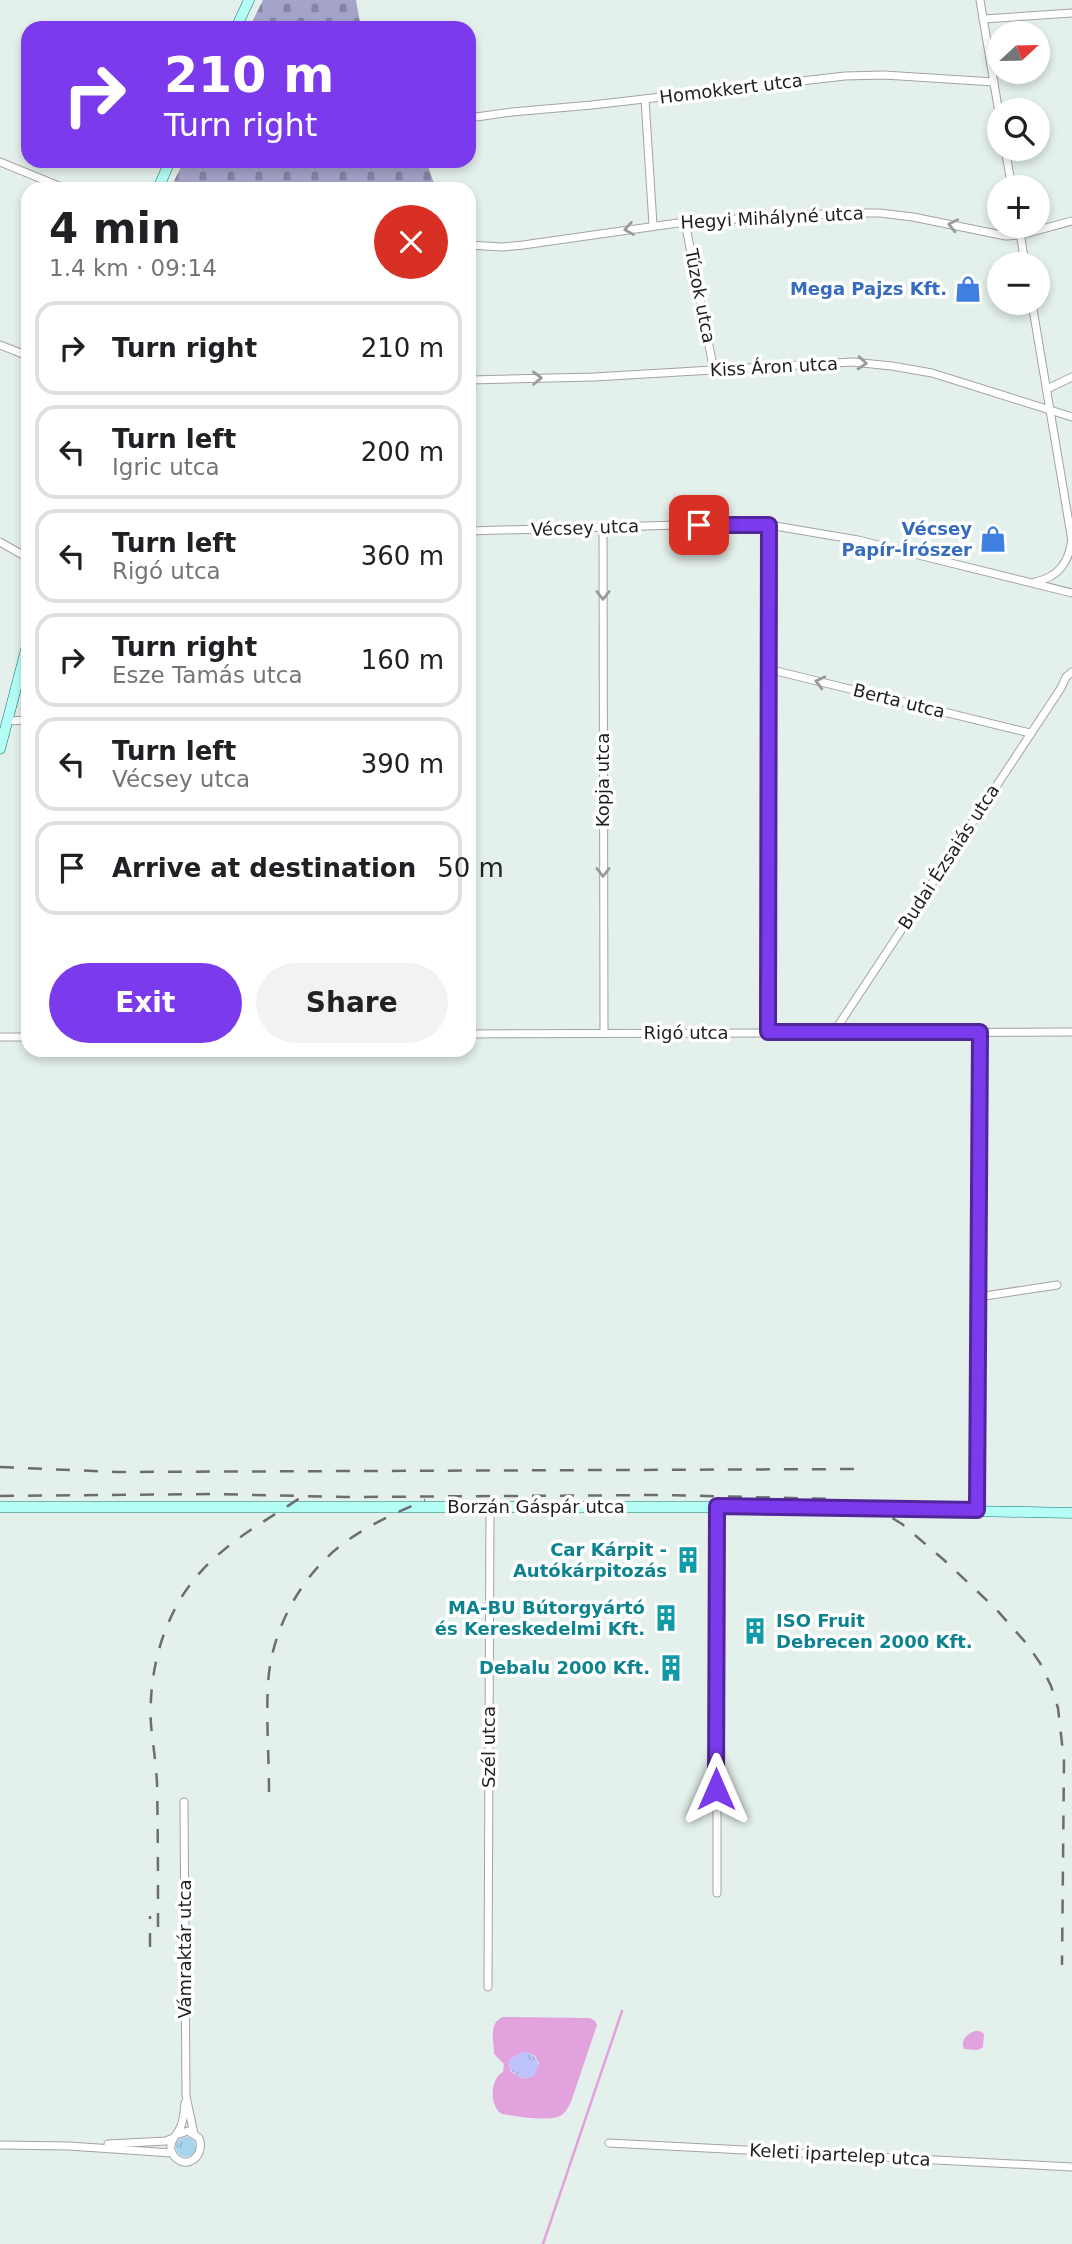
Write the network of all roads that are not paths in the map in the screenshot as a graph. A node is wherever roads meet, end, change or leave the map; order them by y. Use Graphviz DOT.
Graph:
graph roads {
  1 [pos="249,0"];
  2 [pos="980,0"];
  3 [pos="1072,13"];
  4 [pos="983,19"];
  5 [pos="239,21"];
  6 [pos="987,42"];
  7 [pos="987,82"];
  8 [pos="645,99"];
  9 [pos="476,117"];
  10 [pos="0,162"];
  11 [pos="49,182"];
  12 [pos="1072,221"];
  13 [pos="685,222"];
  14 [pos="653,225"];
  15 [pos="1050,227"];
  16 [pos="987,232"];
  17 [pos="476,245"];
  18 [pos="1034,315"];
  19 [pos="0,345"];
  20 [pos="21,353"];
  21 [pos="714,370"];
  22 [pos="1072,377"];
  23 [pos="476,380"];
  24 [pos="1047,389"];
  25 [pos="1051,410"];
  26 [pos="1072,417"];
  27 [pos="769,525"];
  28 [pos="603,527"];
  29 [pos="476,531"];
  30 [pos="1072,540"];
  31 [pos="0,542"];
  32 [pos="21,554"];
  33 [pos="1030,583"];
  34 [pos="1072,593"];
  35 [pos="21,668"];
  36 [pos="768,669"];
  37 [pos="1072,672"];
  38 [pos="1072,677"];
  39 [pos="1064,682"];
  40 [pos="21,720"];
  41 [pos="7,721"];
  42 [pos="1030,733"];
  43 [pos="0,749"];
  44 [pos="768,1032"];
  45 [pos="834,1032"];
  46 [pos="980,1032"];
  47 [pos="1072,1032"];
  48 [pos="604,1033"];
  49 [pos="476,1034"];
  50 [pos="0,1037"];
  51 [pos="21,1037"];
  52 [pos="1057,1285"];
  53 [pos="978,1297"];
  54 [pos="717,1506"];
  55 [pos="0,1507"];
  56 [pos="490,1507"];
  57 [pos="977,1510"];
  58 [pos="1072,1513"];
  59 [pos="184,1802"];
  60 [pos="717,1893"];
  61 [pos="488,1987"];
  62 [pos="186,2095"];
  63 [pos="194,2134"];
  64 [pos="175,2136"];
  65 [pos="609,2143"];
  66 [pos="0,2145"];
  67 [pos="69,2146"];
  68 [pos="172,2153"];
  69 [pos="1072,2167"];
  1 -- 5 [label="street"];
  2 -- 4 [label="street"];
  3 -- 4 [label="street"];
  4 -- 6 [label="street"];
  7 -- 8 [label="street, Homokkert utca"];
  8 -- 9 [label="street, Homokkert utca"];
  8 -- 14 [label="street"];
  10 -- 11 [label="street"];
  12 -- 15 [label="street, Hegyi Mihályné utca"];
  13 -- 14 [label="street, Hegyi Mihályné utca"];
  16 -- 13 [label="street, Hegyi Mihályné utca, one-way"];
  13 -- 21 [label="street, Túzok utca"];
  14 -- 17 [label="street, Hegyi Mihályné utca, one-way"];
  18 -- 24 [label="street"];
  19 -- 20 [label="street"];
  23 -- 21 [label="street, Kiss Áron utca, one-way"];
  21 -- 25 [label="street, Kiss Áron utca, one-way"];
  22 -- 24 [label="street"];
  24 -- 25 [label="street"];
  25 -- 26 [label="street, Kiss Áron utca"];
  25 -- 30 [label="street"];
  27 -- 28 [label="street, Vécsey utca"];
  27 -- 33 [label="street, Vécsey utca"];
  27 -- 36 [label="street"];
  28 -- 29 [label="street, Vécsey utca"];
  28 -- 48 [label="street, Kopja utca, one-way"];
  30 -- 33 [label="street"];
  31 -- 32 [label="street"];
  33 -- 34 [label="street, Vécsey utca"];
  35 -- 41 [label="street"];
  42 -- 36 [label="street, Berta utca, one-way"];
  36 -- 44 [label="street"];
  37 -- 39 [label="street, Budai Ézsaiás utca"];
  38 -- 39 [label="street, Budai Ézsaiás utca"];
  39 -- 42 [label="street, Budai Ézsaiás utca"];
  40 -- 41 [label="street"];
  41 -- 43 [label="street"];
  42 -- 45 [label="street, Budai Ézsaiás utca"];
  44 -- 45 [label="street, Rigó utca"];
  44 -- 48 [label="street, Rigó utca"];
  45 -- 46 [label="street, Rigó utca"];
  46 -- 47 [label="street, Rigó utca"];
  46 -- 53 [label="street"];
  48 -- 49 [label="street, Rigó utca"];
  50 -- 51 [label="street"];
  52 -- 53 [label="street"];
  53 -- 57 [label="street"];
  54 -- 56 [label="street, Borzán Gáspár utca"];
  54 -- 57 [label="street, Borzán Gáspár utca"];
  54 -- 60 [label="street"];
  55 -- 56 [label="street, Borzán Gáspár utca"];
  56 -- 61 [label="street, Szél utca"];
  57 -- 58 [label="street, Borzán Gáspár utca"];
  59 -- 62 [label="street, Vámraktár utca"];
  62 -- 63 [label="street, Vámraktár utca"];
  62 -- 64 [label="street, Vámraktár utca"];
  63 -- 64 [label="street"];
  63 -- 68 [label="street"];
  64 -- 67 [label="street"];
  64 -- 68 [label="street"];
  65 -- 69 [label="street, Keleti ipartelep utca"];
  66 -- 67 [label="street"];
  67 -- 68 [label="street"];
}
